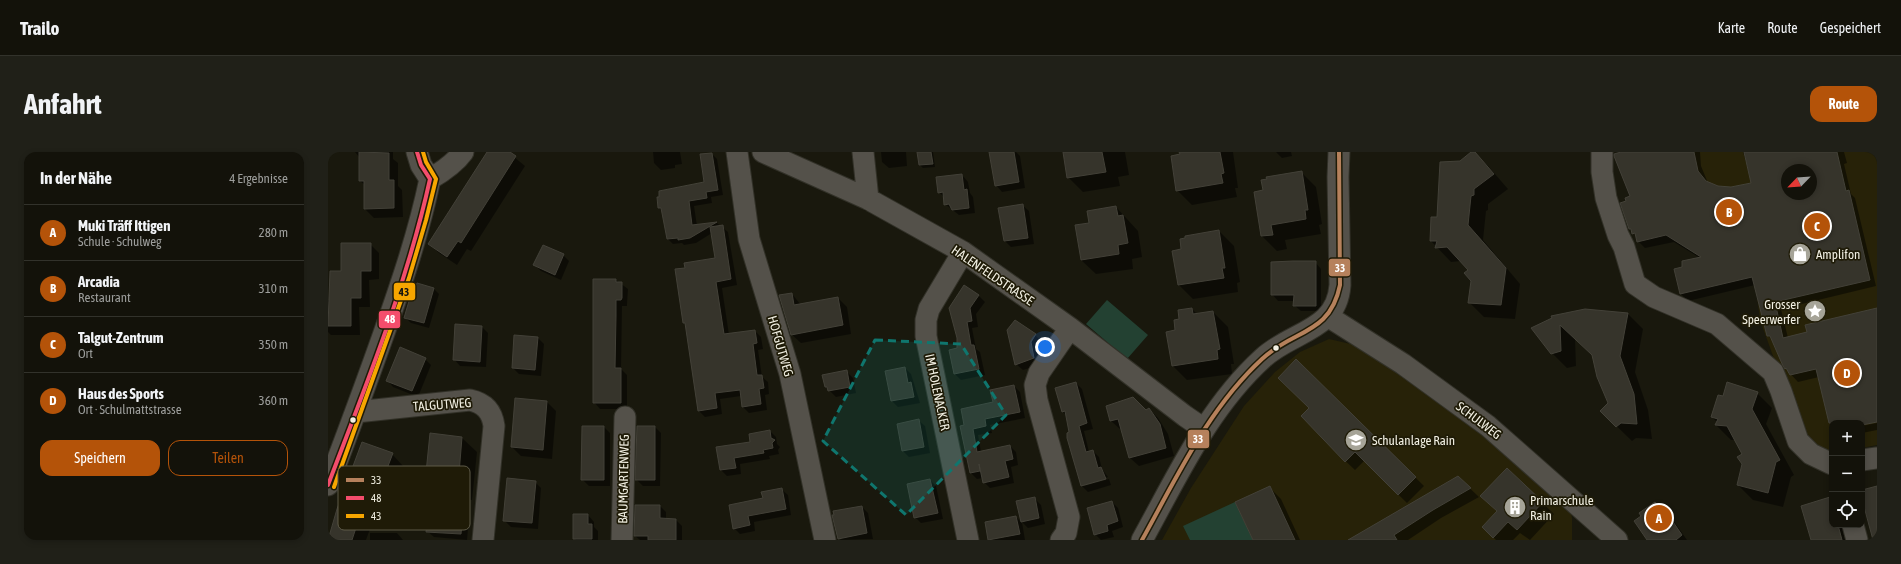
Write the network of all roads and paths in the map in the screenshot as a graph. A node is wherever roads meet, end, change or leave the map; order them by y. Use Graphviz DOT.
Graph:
graph roads {
  1 [pos="417,152"];
  2 [pos="463,152"];
  3 [pos="737,152"];
  4 [pos="763,152"];
  5 [pos="863,152"];
  6 [pos="1339,152"];
  7 [pos="1602,152"];
  8 [pos="430,179"];
  9 [pos="868,199"];
  10 [pos="963,252"];
  11 [pos="1329,317"];
  12 [pos="1070,328"];
  13 [pos="356,412"];
  14 [pos="625,417"];
  15 [pos="1204,429"];
  16 [pos="1877,458"];
  17 [pos="1865,460"];
  18 [pos="1829,463"];
  19 [pos="328,485"];
  20 [pos="1854,528"];
  21 [pos="482,540"];
  22 [pos="622,540"];
  23 [pos="825,540"];
  24 [pos="968,540"];
  25 [pos="1061,540"];
  26 [pos="1142,540"];
  27 [pos="1617,540"];
  28 [pos="1857,540"];
  1 -- 8 [label="street"];
  2 -- 8 [label="street"];
  3 -- 23 [label="street, HOFGUTWEG"];
  4 -- 9 [label="street, HALENFELDSTRASSE"];
  5 -- 9 [label="street"];
  6 -- 11 [label="street"];
  7 -- 18 [label="street"];
  8 -- 13 [label="street"];
  9 -- 10 [label="street, HALENFELDSTRASSE"];
  10 -- 12 [label="street, HALENFELDSTRASSE"];
  10 -- 24 [label="street, IM HOLENACKER"];
  11 -- 15 [label="street"];
  11 -- 27 [label="street, SCHULWEG"];
  12 -- 15 [label="street, HALENFELDSTRASSE"];
  12 -- 25 [label="street"];
  13 -- 19 [label="street"];
  13 -- 21 [label="street, TALGUTWEG"];
  14 -- 22 [label="street, BAUMGARTENWEG"];
  15 -- 26 [label="street"];
  16 -- 17 [label="street"];
  20 -- 28 [label="street"];
}
